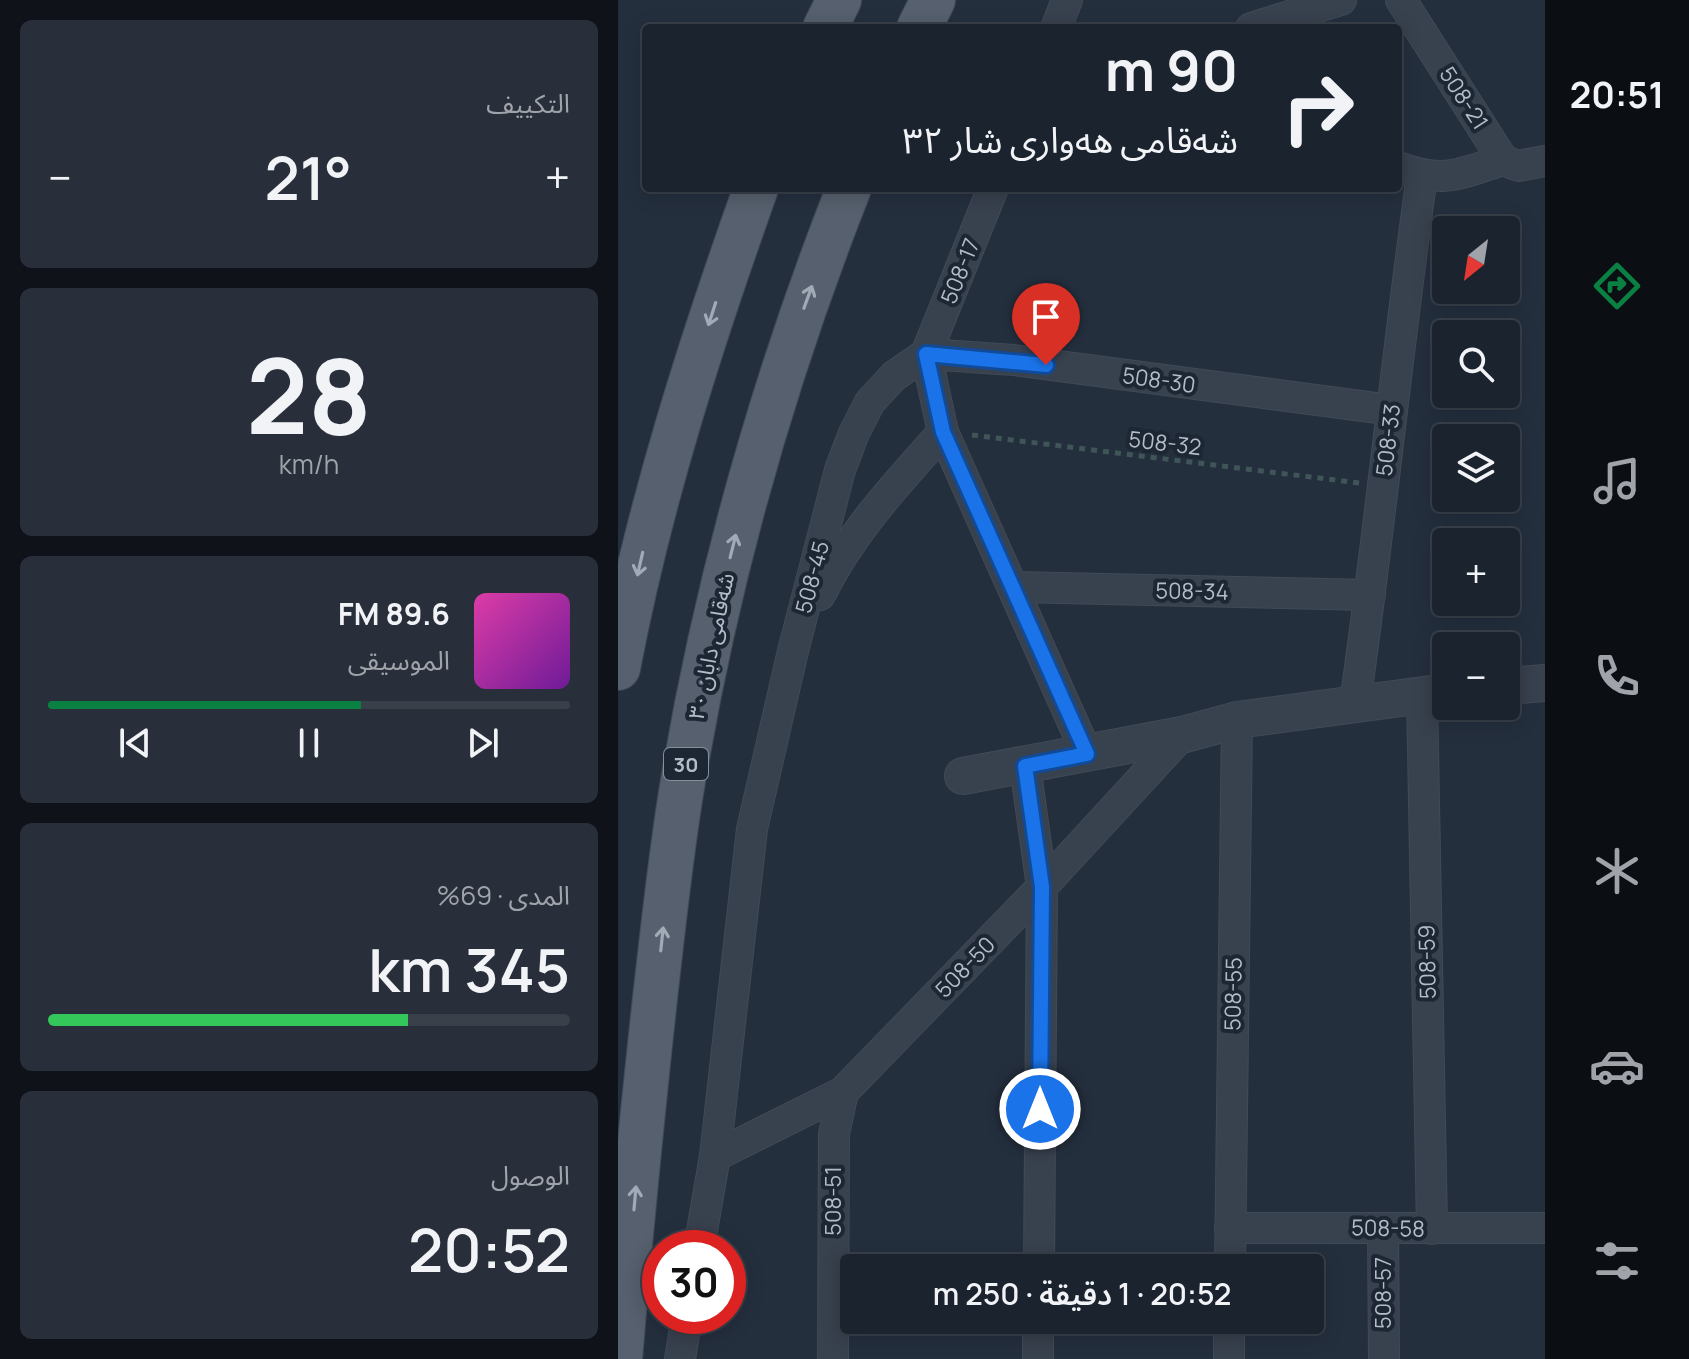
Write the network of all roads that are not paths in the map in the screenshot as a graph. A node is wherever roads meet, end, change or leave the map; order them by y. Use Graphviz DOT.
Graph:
graph roads {
  1 [pos="839,0"];
  2 [pos="933,0"];
  3 [pos="1067,0"];
  4 [pos="1341,0"];
  5 [pos="1401,0"];
  6 [pos="827,24"];
  7 [pos="921,24"];
  8 [pos="1058,24"];
  9 [pos="1264,24"];
  10 [pos="1503,160"];
  11 [pos="1545,161"];
  12 [pos="1410,172"];
  13 [pos="755,192"];
  14 [pos="847,192"];
  15 [pos="991,192"];
  16 [pos="926,354"];
  17 [pos="1392,410"];
  18 [pos="943,432"];
  19 [pos="1014,587"];
  20 [pos="1370,595"];
  21 [pos="793,651"];
  22 [pos="618,668"];
  23 [pos="1545,683"];
  24 [pos="1520,685"];
  25 [pos="1432,693"];
  26 [pos="1355,703"];
  27 [pos="1237,720"];
  28 [pos="1434,720"];
  29 [pos="1182,735"];
  30 [pos="1087,754"];
  31 [pos="1025,766"];
  32 [pos="963,776"];
  33 [pos="1042,887"];
  34 [pos="843,1092"];
  35 [pos="715,1156"];
  36 [pos="1230,1228"];
  37 [pos="1383,1228"];
  38 [pos="1545,1228"];
  39 [pos="1432,1229"];
  40 [pos="702,1230"];
  41 [pos="1039,1254"];
  42 [pos="1230,1254"];
  43 [pos="684,1334"];
  44 [pos="1038,1334"];
  45 [pos="1229,1334"];
  46 [pos="620,1359"];
  47 [pos="680,1359"];
  48 [pos="833,1359"];
  49 [pos="1038,1359"];
  50 [pos="1229,1359"];
  51 [pos="1384,1359"];
  1 -- 6 [label="main road"];
  2 -- 7 [label="main road"];
  3 -- 8 [label="street"];
  4 -- 9 [label="street"];
  5 -- 10 [label="street, 508-21"];
  10 -- 11 [label="street"];
  10 -- 12 [label="street"];
  12 -- 17 [label="street, 508-33"];
  13 -- 22 [label="main road, one-way"];
  46 -- 14 [label="main road, شەقامی دابان ٣٠ / 30, one-way"];
  15 -- 16 [label="street, 508-17"];
  16 -- 17 [label="street, 508-30"];
  16 -- 18 [label="street"];
  16 -- 21 [label="street, 508-45"];
  17 -- 20 [label="street, 508-33"];
  18 -- 19 [label="street"];
  18 -- 21 [label="street"];
  19 -- 20 [label="street, 508-34"];
  19 -- 30 [label="street"];
  20 -- 26 [label="street, 508-33"];
  21 -- 35 [label="street, 508-45"];
  23 -- 24 [label="street"];
  25 -- 26 [label="street"];
  26 -- 27 [label="street"];
  27 -- 29 [label="street"];
  27 -- 36 [label="street, 508-55"];
  28 -- 39 [label="street, 508-59"];
  29 -- 30 [label="street"];
  29 -- 33 [label="street, 508-50"];
  30 -- 31 [label="street"];
  31 -- 32 [label="street"];
  31 -- 33 [label="street"];
  33 -- 34 [label="street, 508-50"];
  33 -- 41 [label="street"];
  34 -- 35 [label="street, 508-50"];
  34 -- 48 [label="street, 508-51"];
  35 -- 40 [label="street, 508-45"];
  36 -- 37 [label="street, 508-58"];
  36 -- 42 [label="street, 508-55"];
  37 -- 39 [label="street, 508-58"];
  37 -- 51 [label="street, 508-57"];
  38 -- 39 [label="street, 508-58"];
  43 -- 47 [label="street"];
  44 -- 49 [label="street"];
  45 -- 50 [label="street"];
}
